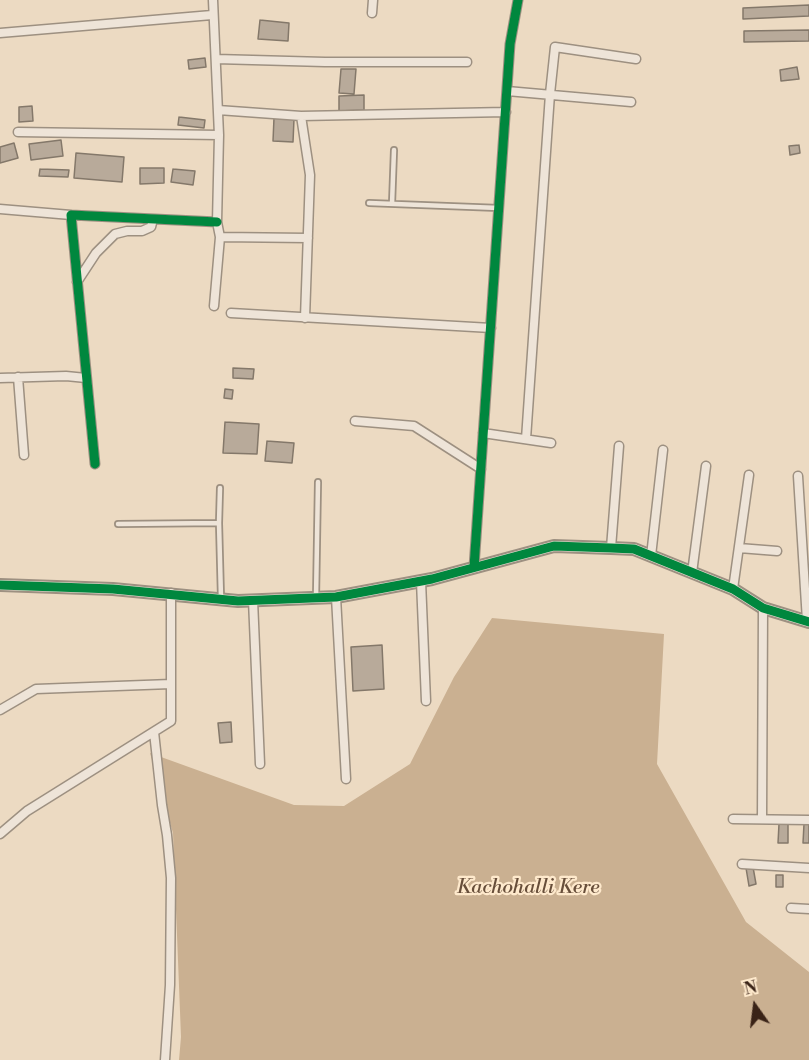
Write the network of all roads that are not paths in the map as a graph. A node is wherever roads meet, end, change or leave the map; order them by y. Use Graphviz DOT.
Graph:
graph roads {
  1 [pos="213,0"];
  2 [pos="373,0"];
  3 [pos="506,0"];
  4 [pos="518,1"];
  5 [pos="372,13"];
  6 [pos="212,15"];
  7 [pos="0,33"];
  8 [pos="216,59"];
  9 [pos="636,59"];
  10 [pos="467,62"];
  11 [pos="507,91"];
  12 [pos="549,94"];
  13 [pos="631,102"];
  14 [pos="218,110"];
  15 [pos="506,112"];
  16 [pos="302,116"];
  17 [pos="18,132"];
  18 [pos="219,135"];
  19 [pos="394,150"];
  20 [pos="369,203"];
  21 [pos="392,204"];
  22 [pos="499,208"];
  23 [pos="0,209"];
  24 [pos="71,215"];
  25 [pos="153,219"];
  26 [pos="217,222"];
  27 [pos="220,237"];
  28 [pos="308,238"];
  29 [pos="77,282"];
  30 [pos="214,306"];
  31 [pos="231,313"];
  32 [pos="305,318"];
  33 [pos="491,328"];
  34 [pos="18,377"];
  35 [pos="0,378"];
  36 [pos="86,378"];
  37 [pos="355,421"];
  38 [pos="483,433"];
  39 [pos="526,439"];
  40 [pos="551,443"];
  41 [pos="619,446"];
  42 [pos="663,450"];
  43 [pos="24,455"];
  44 [pos="94,464"];
  45 [pos="706,466"];
  46 [pos="481,469"];
  47 [pos="749,475"];
  48 [pos="798,476"];
  49 [pos="318,482"];
  50 [pos="220,488"];
  51 [pos="219,523"];
  52 [pos="118,524"];
  53 [pos="611,548"];
  54 [pos="739,548"];
  55 [pos="777,551"];
  56 [pos="651,556"];
  57 [pos="474,567"];
  58 [pos="693,573"];
  59 [pos="421,581"];
  60 [pos="0,585"];
  61 [pos="733,590"];
  62 [pos="171,593"];
  63 [pos="336,597"];
  64 [pos="316,598"];
  65 [pos="221,599"];
  66 [pos="253,600"];
  67 [pos="764,608"];
  68 [pos="808,621"];
  69 [pos="171,684"];
  70 [pos="426,701"];
  71 [pos="0,710"];
  72 [pos="154,732"];
  73 [pos="260,764"];
  74 [pos="346,779"];
  75 [pos="733,819"];
  76 [pos="762,819"];
  77 [pos="809,820"];
  78 [pos="0,834"];
  79 [pos="742,864"];
  80 [pos="809,868"];
  81 [pos="791,908"];
  82 [pos="809,909"];
  83 [pos="165,1060"];
  1 -- 6 [label="street"];
  2 -- 5 [label="street"];
  3 -- 4 [label="street"];
  4 -- 11 [label="street"];
  6 -- 7 [label="street"];
  6 -- 8 [label="street"];
  8 -- 10 [label="street"];
  8 -- 14 [label="street"];
  9 -- 12 [label="street"];
  11 -- 12 [label="street"];
  11 -- 15 [label="street"];
  12 -- 13 [label="street"];
  12 -- 39 [label="street"];
  14 -- 16 [label="street"];
  14 -- 18 [label="street"];
  15 -- 16 [label="street"];
  15 -- 22 [label="street"];
  16 -- 28 [label="street"];
  17 -- 18 [label="street"];
  18 -- 26 [label="street"];
  19 -- 21 [label="lane"];
  20 -- 21 [label="lane"];
  21 -- 22 [label="lane"];
  22 -- 33 [label="street"];
  23 -- 24 [label="street"];
  24 -- 25 [label="street"];
  24 -- 29 [label="street"];
  25 -- 26 [label="street"];
  25 -- 29 [label="street"];
  26 -- 27 [label="street"];
  27 -- 28 [label="street"];
  27 -- 30 [label="street"];
  28 -- 32 [label="street"];
  29 -- 36 [label="street"];
  31 -- 32 [label="street"];
  32 -- 33 [label="street"];
  33 -- 38 [label="street"];
  34 -- 35 [label="street"];
  34 -- 36 [label="street"];
  34 -- 43 [label="street"];
  36 -- 44 [label="street"];
  37 -- 46 [label="street"];
  38 -- 39 [label="street"];
  38 -- 46 [label="street"];
  39 -- 40 [label="street"];
  41 -- 53 [label="street"];
  42 -- 56 [label="street"];
  45 -- 58 [label="street"];
  46 -- 57 [label="street"];
  47 -- 54 [label="street"];
  48 -- 68 [label="street"];
  49 -- 64 [label="lane"];
  50 -- 51 [label="lane"];
  51 -- 52 [label="lane"];
  51 -- 65 [label="lane"];
  53 -- 56 [label="street"];
  53 -- 57 [label="street"];
  54 -- 55 [label="street"];
  54 -- 61 [label="street"];
  56 -- 58 [label="street"];
  57 -- 59 [label="street"];
  58 -- 61 [label="street"];
  59 -- 63 [label="street"];
  59 -- 70 [label="street"];
  60 -- 62 [label="street"];
  61 -- 67 [label="street"];
  62 -- 65 [label="street"];
  62 -- 69 [label="street"];
  63 -- 64 [label="street"];
  63 -- 74 [label="street"];
  64 -- 66 [label="street"];
  65 -- 66 [label="street"];
  66 -- 73 [label="street"];
  67 -- 68 [label="street"];
  67 -- 76 [label="street"];
  69 -- 71 [label="street"];
  69 -- 72 [label="street"];
  72 -- 78 [label="street"];
  72 -- 83 [label="street"];
  75 -- 76 [label="street"];
  76 -- 77 [label="street"];
  79 -- 80 [label="street"];
  81 -- 82 [label="street"];
}
